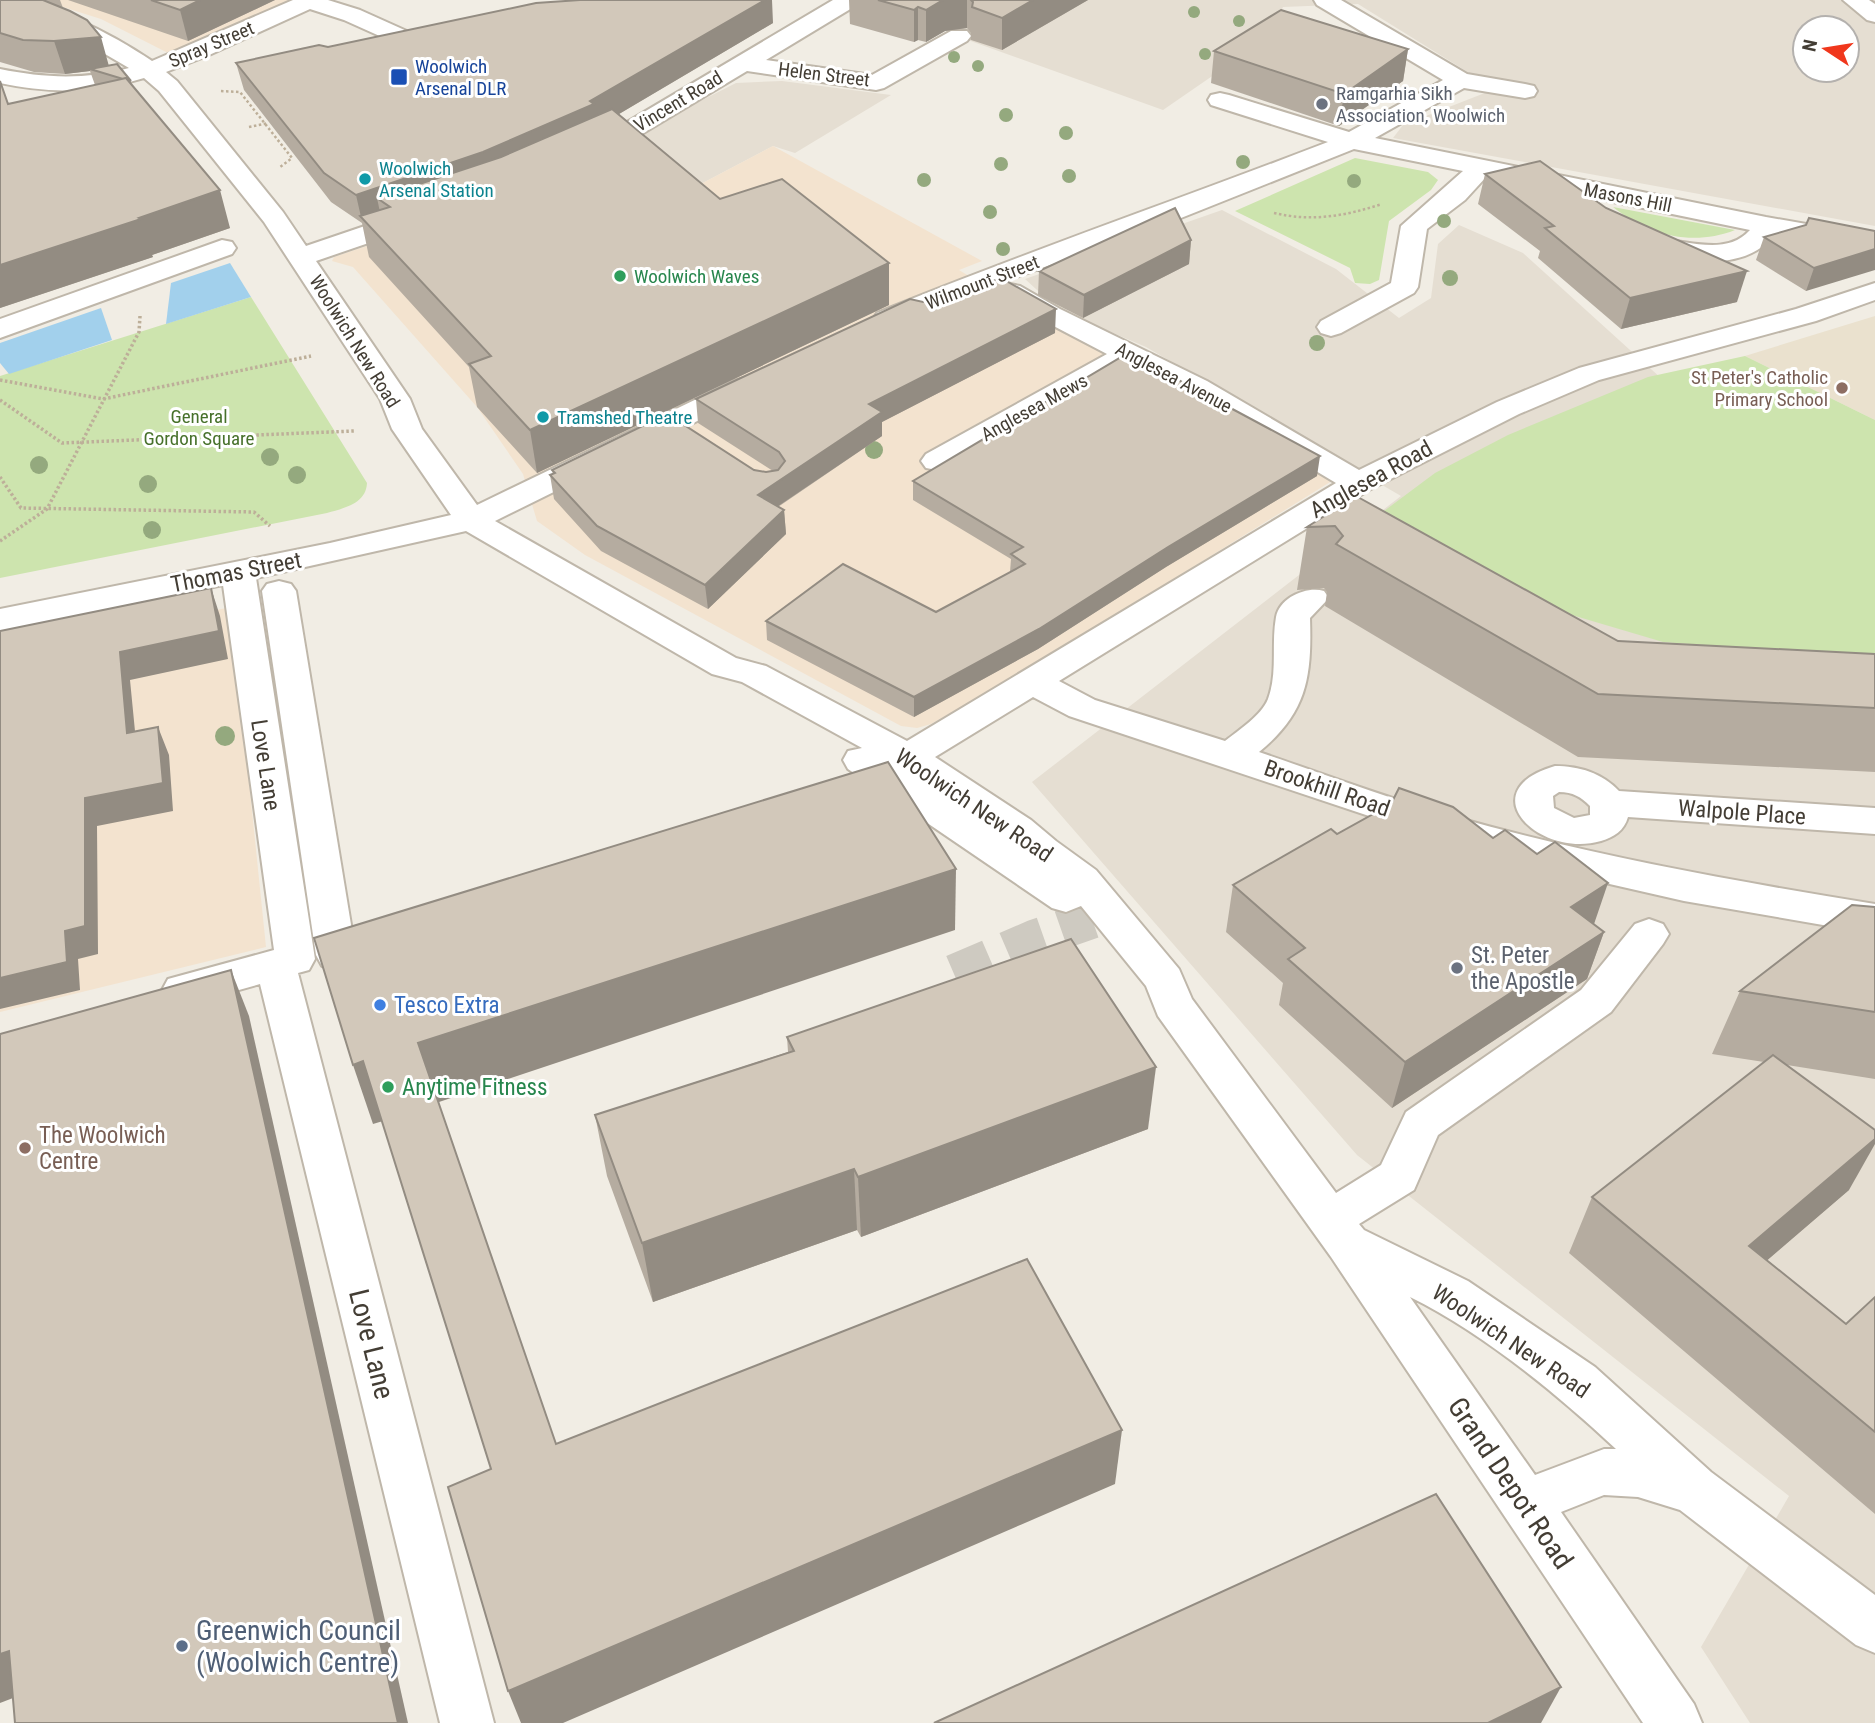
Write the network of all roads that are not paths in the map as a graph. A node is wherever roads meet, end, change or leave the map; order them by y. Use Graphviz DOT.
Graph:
graph roads {
  1 [pos="1,0"];
  2 [pos="849,0"];
  3 [pos="1325,0"];
  4 [pos="1854,0"];
  5 [pos="310,1"];
  6 [pos="1875,15"];
  7 [pos="447,41"];
  8 [pos="950,42"];
  9 [pos="421,46"];
  10 [pos="384,54"];
  11 [pos="741,63"];
  12 [pos="149,69"];
  13 [pos="0,76"];
  14 [pos="1460,79"];
  15 [pos="1525,92"];
  16 [pos="1220,100"];
  17 [pos="1352,141"];
  18 [pos="570,158"];
  19 [pos="1481,167"];
  20 [pos="1583,188"];
  21 [pos="434,212"];
  22 [pos="1593,217"];
  23 [pos="1766,225"];
  24 [pos="1630,241"];
  25 [pos="1875,244"];
  26 [pos="222,248"];
  27 [pos="302,257"];
  28 [pos="987,278"];
  29 [pos="1875,291"];
  30 [pos="1331,327"];
  31 [pos="0,329"];
  32 [pos="857,332"];
  33 [pos="1131,353"];
  34 [pos="771,374"];
  35 [pos="671,423"];
  36 [pos="702,443"];
  37 [pos="937,461"];
  38 [pos="1358,483"];
  39 [pos="471,520"];
  40 [pos="238,572"];
  41 [pos="279,590"];
  42 [pos="1312,598"];
  43 [pos="0,620"];
  44 [pos="1034,682"];
  45 [pos="1230,755"];
  46 [pos="897,766"];
  47 [pos="847,800"];
  48 [pos="1609,803"];
  49 [pos="1875,821"];
  50 [pos="1560,844"];
  51 [pos="1875,919"];
  52 [pos="1649,934"];
  53 [pos="376,951"];
  54 [pos="336,955"];
  55 [pos="286,962"];
  56 [pos="145,1000"];
  57 [pos="1338,1231"];
  58 [pos="1693,1489"];
  59 [pos="1524,1503"];
  60 [pos="1875,1627"];
  61 [pos="467,1723"];
  62 [pos="1675,1723"];
  1 -- 12 [label="street, Woolwich New Road"];
  2 -- 11 [label="street, Vincent Road"];
  3 -- 14 [label="street"];
  4 -- 6 [label="street"];
  5 -- 9 [label="street"];
  5 -- 12 [label="street, Spray Street"];
  7 -- 9 [label="street"];
  8 -- 11 [label="street, Helen Street"];
  9 -- 10 [label="street"];
  11 -- 18 [label="street, Vincent Road"];
  12 -- 13 [label="street, Spray Street"];
  12 -- 27 [label="street, Woolwich New Road"];
  14 -- 15 [label="street"];
  14 -- 17 [label="street, Wilmount Street"];
  16 -- 17 [label="street, Masons Hill"];
  17 -- 19 [label="street, Masons Hill"];
  17 -- 28 [label="street, Wilmount Street"];
  19 -- 20 [label="street, Masons Hill"];
  19 -- 30 [label="street"];
  20 -- 22 [label="street"];
  20 -- 23 [label="street, Masons Hill"];
  21 -- 27 [label="street"];
  23 -- 24 [label="street"];
  23 -- 25 [label="street, Masons Hill"];
  26 -- 31 [label="street"];
  27 -- 39 [label="street, Woolwich New Road"];
  28 -- 32 [label="street, Wilmount Street"];
  28 -- 33 [label="street, Anglesea Avenue"];
  29 -- 38 [label="street, Anglesea Road"];
  33 -- 37 [label="street, Anglesea Mews"];
  33 -- 38 [label="street, Anglesea Avenue"];
  34 -- 35 [label="street"];
  35 -- 36 [label="street"];
  35 -- 39 [label="street"];
  38 -- 44 [label="street, Anglesea Road"];
  39 -- 40 [label="street, Thomas Street"];
  39 -- 46 [label="street, Woolwich New Road"];
  40 -- 43 [label="street, Thomas Street"];
  40 -- 55 [label="street, Love Lane"];
  41 -- 54 [label="street"];
  42 -- 45 [label="street"];
  44 -- 45 [label="street, Brookhill Road"];
  44 -- 46 [label="street, Anglesea Road"];
  45 -- 50 [label="street, Brookhill Road"];
  46 -- 47 [label="street"];
  46 -- 57 [label="street, Woolwich New Road"];
  48 -- 49 [label="street, Walpole Place"];
  48 -- 50 [label="street"];
  48 -- 50 [label="street"];
  50 -- 51 [label="street, Brookhill Road"];
  52 -- 57 [label="street"];
  53 -- 54 [label="street"];
  54 -- 55 [label="street"];
  55 -- 56 [label="street"];
  55 -- 61 [label="street, Love Lane"];
  57 -- 58 [label="street, Woolwich New Road"];
  57 -- 59 [label="street, Grand Depot Road"];
  58 -- 59 [label="street, Woolwich New Road"];
  58 -- 60 [label="street, Woolwich New Road"];
  59 -- 62 [label="street, Grand Depot Road"];
}
